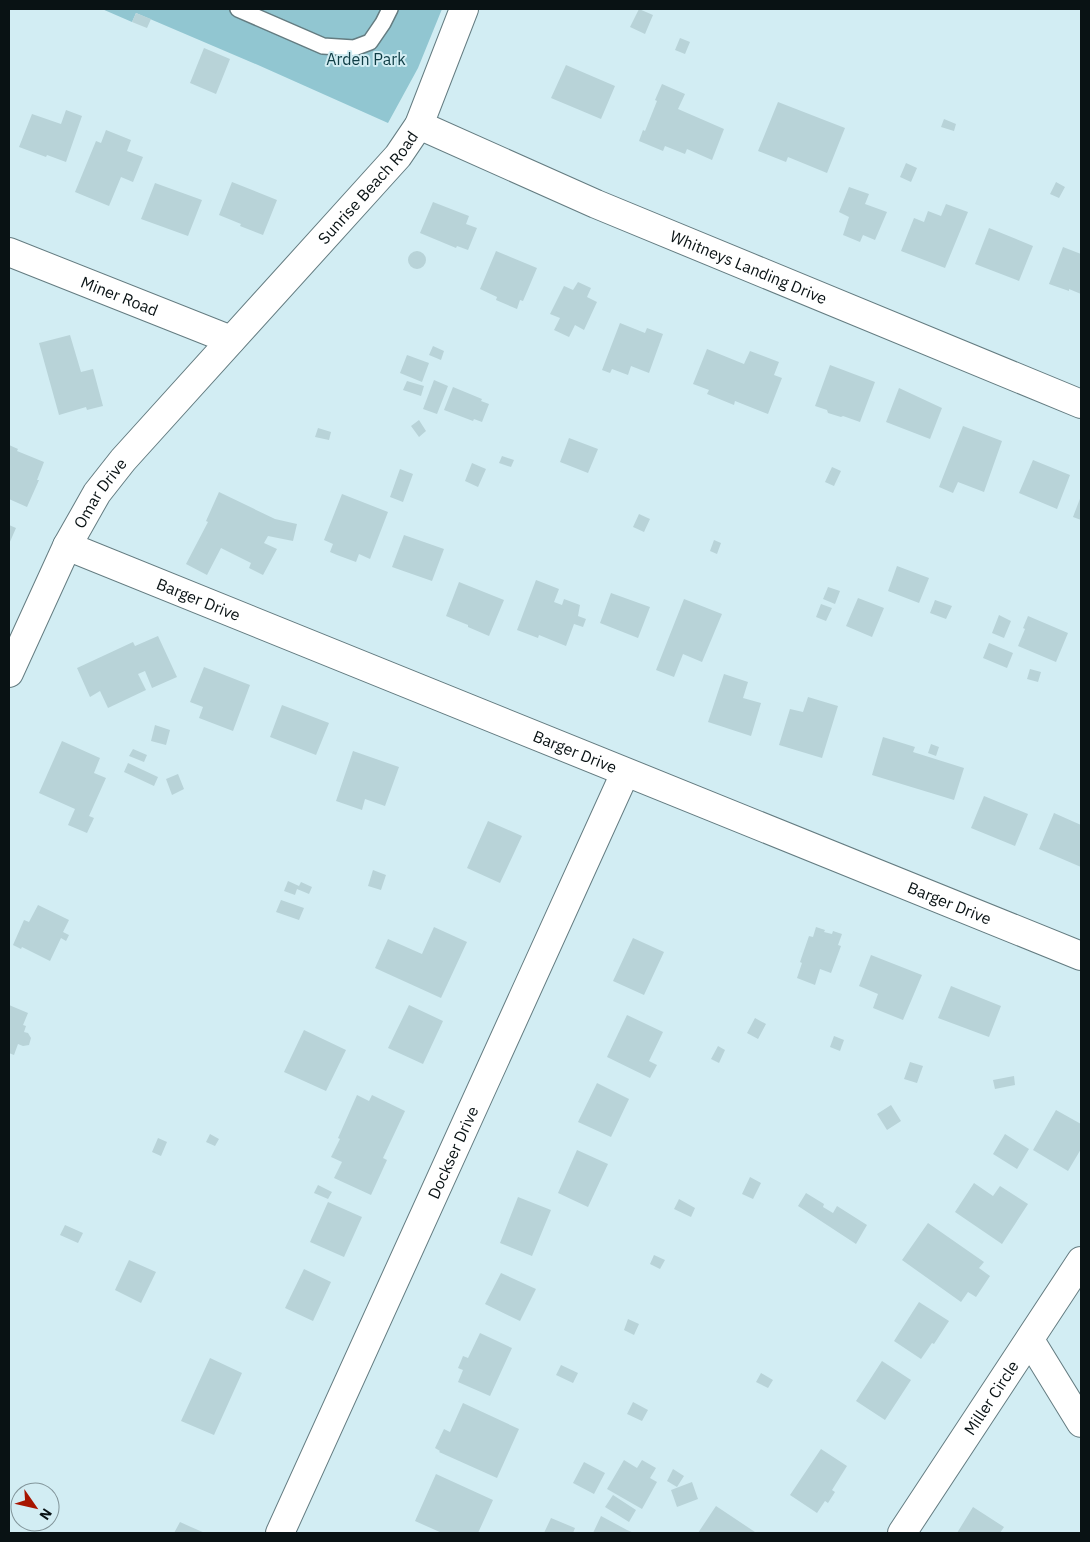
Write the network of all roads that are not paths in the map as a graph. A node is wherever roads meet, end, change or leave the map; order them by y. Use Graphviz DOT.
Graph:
graph roads {
  1 [pos="238,9"];
  2 [pos="390,9"];
  3 [pos="464,9"];
  4 [pos="419,125"];
  5 [pos="9,252"];
  6 [pos="231,340"];
  7 [pos="1081,404"];
  8 [pos="67,546"];
  9 [pos="9,673"];
  10 [pos="625,773"];
  11 [pos="1081,956"];
  12 [pos="1081,1261"];
  13 [pos="1030,1340"];
  14 [pos="1081,1423"];
  15 [pos="280,1533"];
  16 [pos="902,1533"];
  1 -- 2 [label="lane"];
  3 -- 4 [label="street, Sunrise Beach Road"];
  4 -- 6 [label="street, Sunrise Beach Road"];
  4 -- 7 [label="street, Whitneys Landing Drive"];
  5 -- 6 [label="street, Miner Road"];
  6 -- 8 [label="street, Omar Drive"];
  8 -- 9 [label="street, Omar Drive"];
  8 -- 10 [label="street, Barger Drive"];
  10 -- 11 [label="street, Barger Drive"];
  10 -- 15 [label="street, Dockser Drive"];
  12 -- 13 [label="street, Miller Circle"];
  13 -- 14 [label="street"];
  13 -- 16 [label="street, Miller Circle"];
}
